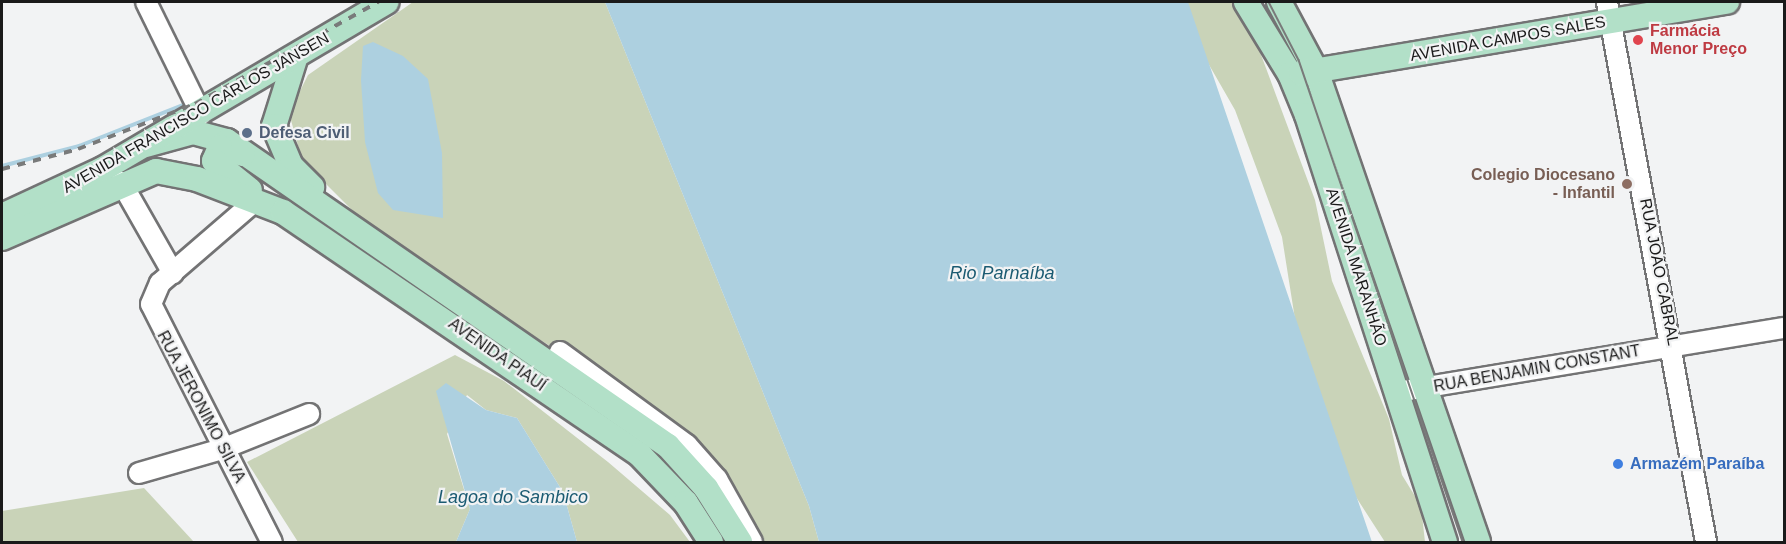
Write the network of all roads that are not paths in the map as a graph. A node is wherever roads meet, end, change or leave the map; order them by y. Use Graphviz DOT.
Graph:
graph roads {
  1 [pos="146,2"];
  2 [pos="386,2"];
  3 [pos="1246,2"];
  4 [pos="1279,2"];
  5 [pos="1727,2"];
  6 [pos="1609,11"];
  7 [pos="295,59"];
  8 [pos="1316,71"];
  9 [pos="1290,74"];
  10 [pos="201,114"];
  11 [pos="170,138"];
  12 [pos="146,145"];
  13 [pos="245,155"];
  14 [pos="156,171"];
  15 [pos="121,182"];
  16 [pos="254,202"];
  17 [pos="283,212"];
  18 [pos="2,216"];
  19 [pos="364,235"];
  20 [pos="2,238"];
  21 [pos="173,273"];
  22 [pos="1785,328"];
  23 [pos="1673,346"];
  24 [pos="561,352"];
  25 [pos="1425,388"];
  26 [pos="1396,392"];
  27 [pos="309,414"];
  28 [pos="222,449"];
  29 [pos="138,473"];
  30 [pos="272,543"];
  31 [pos="711,543"];
  32 [pos="740,543"];
  33 [pos="752,543"];
  34 [pos="1445,543"];
  35 [pos="1478,543"];
  36 [pos="1706,543"];
  1 -- 10 [label="street"];
  2 -- 7 [label="main road, AVENIDA FRANCISCO CARLOS JANSEN"];
  3 -- 9 [label="main road, AVENIDA MARANHÃO"];
  4 -- 8 [label="main road, AVENIDA MARANHÃO"];
  5 -- 6 [label="main road, AVENIDA CAMPOS SALES"];
  6 -- 8 [label="main road, AVENIDA CAMPOS SALES"];
  6 -- 23 [label="street, RUA JOÃO CABRAL"];
  7 -- 10 [label="main road, AVENIDA FRANCISCO CARLOS JANSEN"];
  7 -- 19 [label="main road, AVENIDA PIAUÍ"];
  8 -- 9 [label="main road, AVENIDA CAMPOS SALES"];
  8 -- 25 [label="main road, AVENIDA MARANHÃO"];
  9 -- 26 [label="main road, AVENIDA MARANHÃO"];
  10 -- 12 [label="main road, AVENIDA FRANCISCO CARLOS JANSEN"];
  11 -- 12 [label="main road, AVENIDA PIAUÍ"];
  11 -- 13 [label="main road, AVENIDA PIAUÍ"];
  11 -- 14 [label="main road"];
  12 -- 18 [label="main road, AVENIDA FRANCISCO CARLOS JANSEN"];
  13 -- 17 [label="main road"];
  13 -- 19 [label="main road, AVENIDA PIAUÍ"];
  14 -- 15 [label="main road, AVENIDA FRANCISCO CARLOS JANSEN"];
  14 -- 16 [label="main road, AVENIDA FRANCISCO CARLOS JANSEN"];
  15 -- 20 [label="main road, AVENIDA FRANCISCO CARLOS JANSEN"];
  15 -- 21 [label="street"];
  16 -- 17 [label="main road, AVENIDA PIAUÍ"];
  16 -- 21 [label="street, RUA JERONIMO SILVA"];
  17 -- 31 [label="main road, AVENIDA PIAUÍ"];
  19 -- 32 [label="main road, AVENIDA PIAUÍ"];
  21 -- 28 [label="street, RUA JERONIMO SILVA"];
  22 -- 23 [label="street, RUA BENJAMIN CONSTANT"];
  23 -- 25 [label="street, RUA BENJAMIN CONSTANT"];
  23 -- 36 [label="street, RUA JOÃO CABRAL"];
  24 -- 33 [label="street"];
  25 -- 26 [label="street, RUA BENJAMIN CONSTANT"];
  25 -- 35 [label="main road, AVENIDA MARANHÃO"];
  26 -- 34 [label="main road, AVENIDA MARANHÃO"];
  27 -- 28 [label="street"];
  28 -- 29 [label="street"];
  28 -- 30 [label="street, RUA JERONIMO SILVA"];
}
